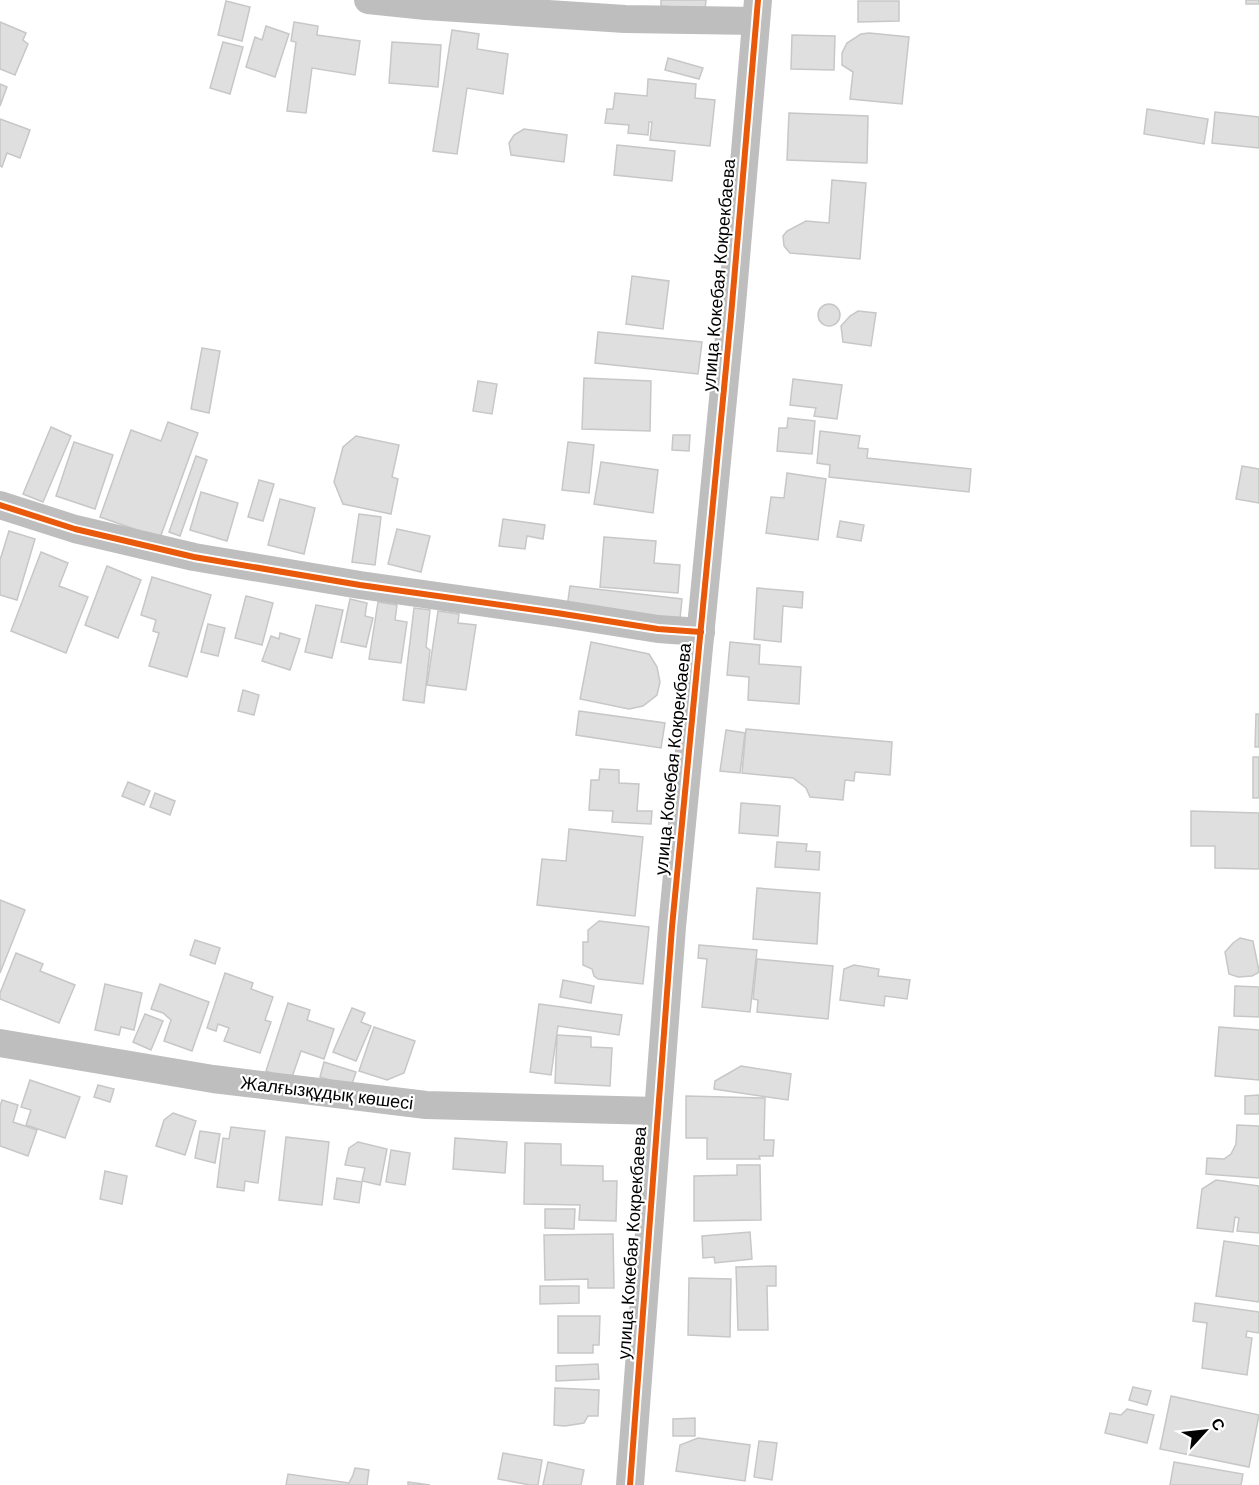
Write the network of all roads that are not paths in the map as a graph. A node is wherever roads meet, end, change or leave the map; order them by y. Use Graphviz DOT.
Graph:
graph roads {
  1 [pos="369,0"];
  2 [pos="757,10"];
  3 [pos="0,506"];
  4 [pos="701,632"];
  5 [pos="0,1043"];
  6 [pos="657,1111"];
  7 [pos="630,1485"];
  1 -- 2 [label="street"];
  2 -- 4 [label="street, улица Кокебая Кокрекбаева"];
  3 -- 4 [label="street"];
  4 -- 6 [label="street, улица Кокебая Кокрекбаева"];
  5 -- 6 [label="street, Жалғызқұдық көшесі"];
  6 -- 7 [label="street, улица Кокебая Кокрекбаева"];
}
